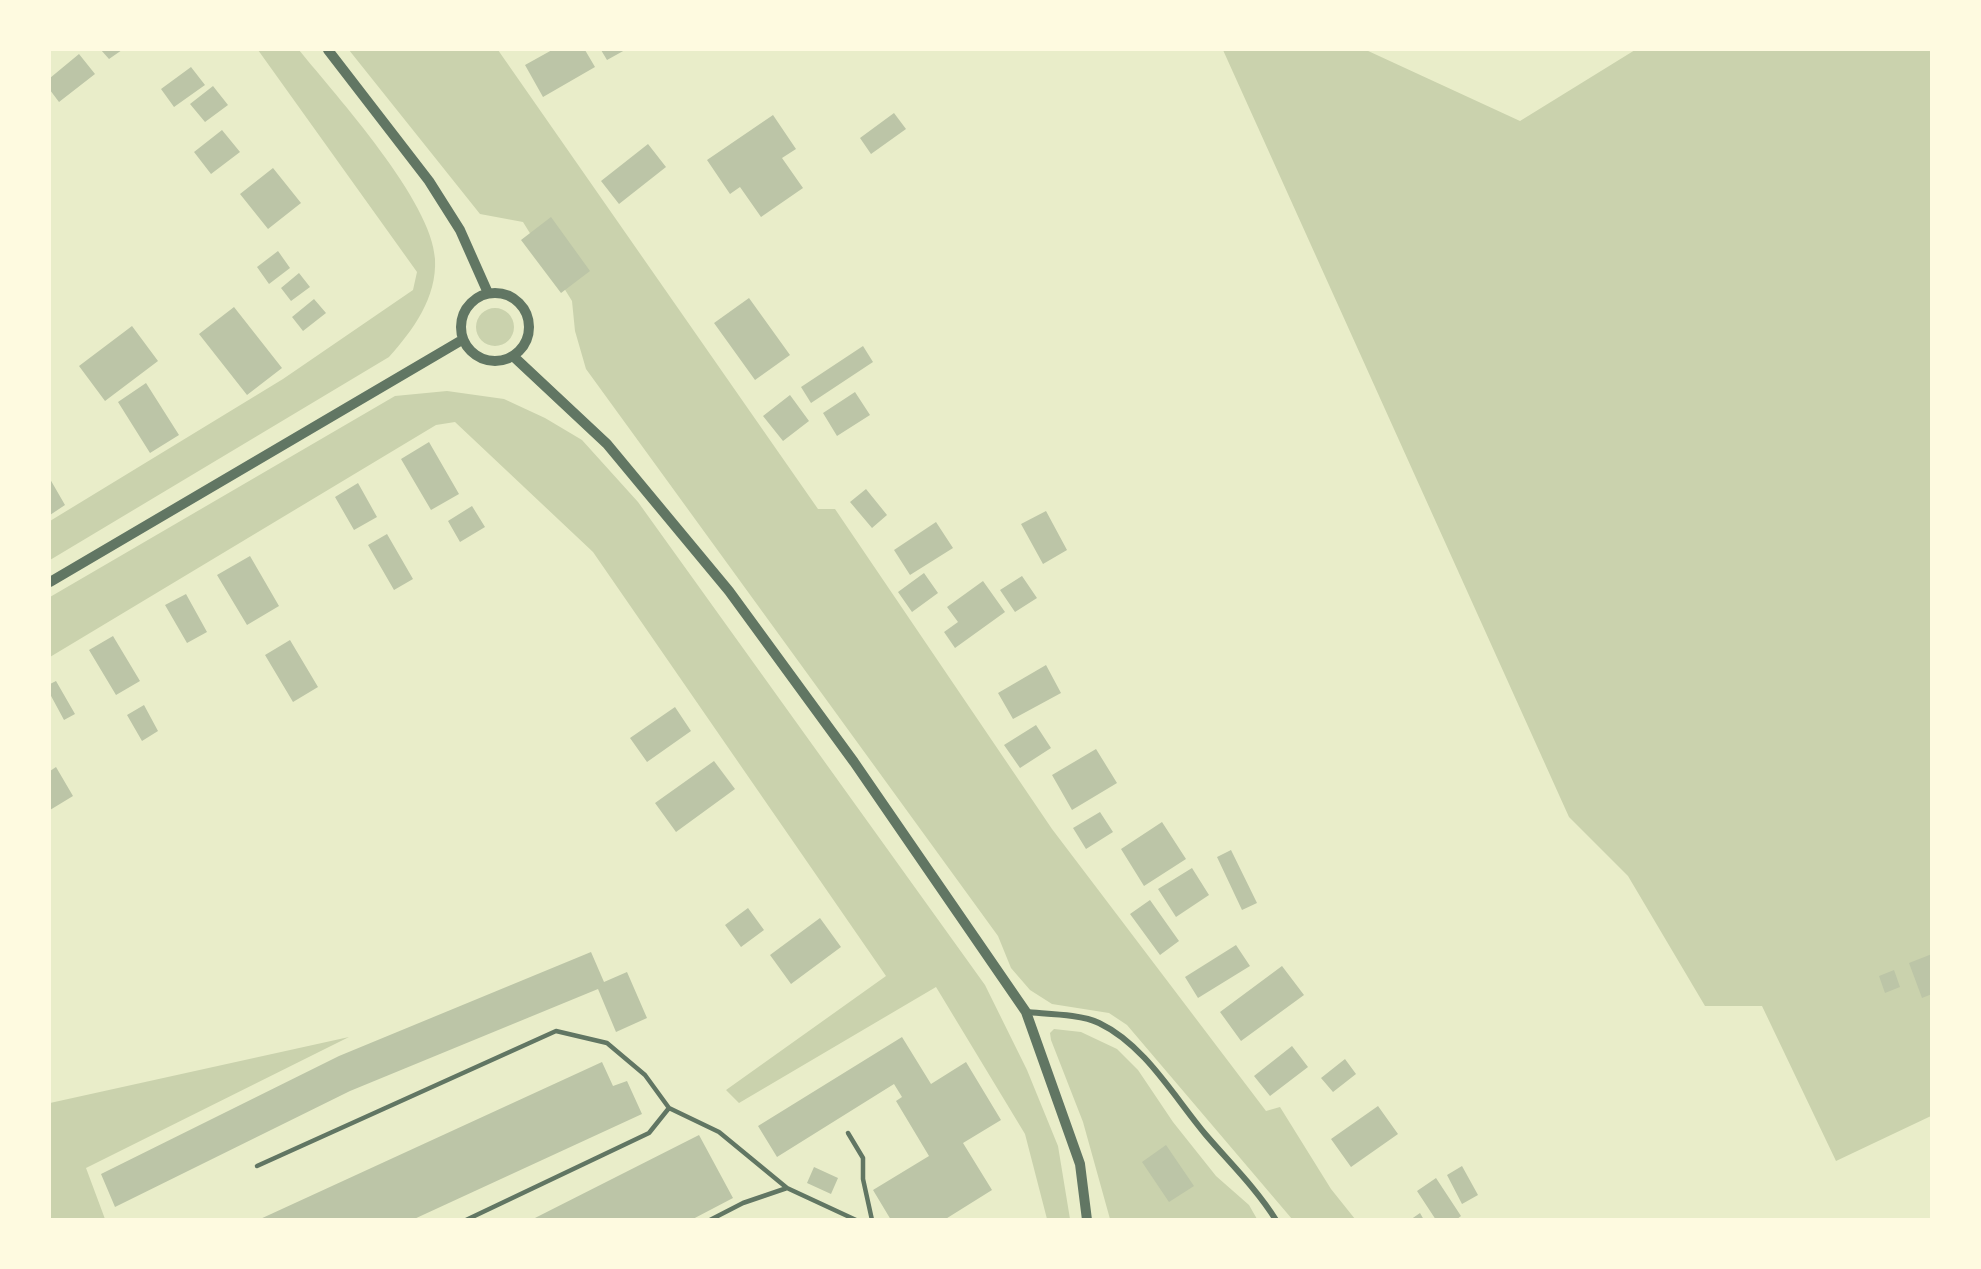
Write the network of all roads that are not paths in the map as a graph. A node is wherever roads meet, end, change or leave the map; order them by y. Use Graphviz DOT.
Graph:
graph roads {
  1 [pos="328,50"];
  2 [pos="488,293"];
  3 [pos="462,340"];
  4 [pos="513,356"];
  5 [pos="50,582"];
  6 [pos="1026,1012"];
  7 [pos="669,1108"];
  8 [pos="848,1133"];
  9 [pos="256,1166"];
  10 [pos="787,1188"];
  11 [pos="466,1220"];
  12 [pos="710,1220"];
  13 [pos="856,1220"];
  14 [pos="872,1220"];
  15 [pos="1088,1220"];
  16 [pos="1276,1220"];
  1 -- 2 [label="street"];
  2 -- 3 [label="street"];
  2 -- 4 [label="street"];
  3 -- 4 [label="street"];
  3 -- 5 [label="street"];
  4 -- 6 [label="street"];
  6 -- 15 [label="street"];
  6 -- 16 [label="street"];
  7 -- 9 [label="lane"];
  7 -- 10 [label="lane"];
  7 -- 11 [label="lane"];
  8 -- 14 [label="lane"];
  10 -- 12 [label="lane"];
  10 -- 13 [label="lane"];
}
